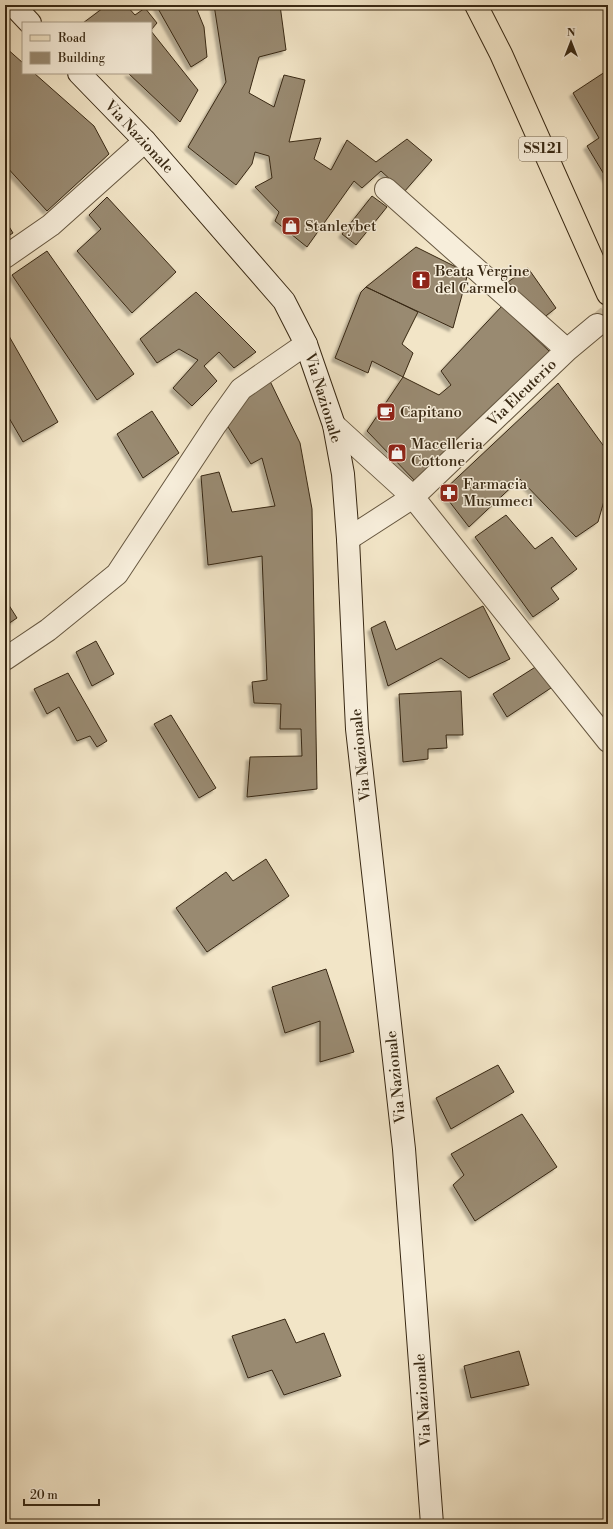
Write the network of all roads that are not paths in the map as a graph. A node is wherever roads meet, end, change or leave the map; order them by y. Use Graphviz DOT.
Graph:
graph roads {
  1 [pos="13,5"];
  2 [pos="476,5"];
  3 [pos="29,22"];
  4 [pos="80,74"];
  5 [pos="145,141"];
  6 [pos="386,189"];
  7 [pos="5,257"];
  8 [pos="608,294"];
  9 [pos="597,325"];
  10 [pos="306,344"];
  11 [pos="567,350"];
  12 [pos="334,425"];
  13 [pos="413,497"];
  14 [pos="348,539"];
  15 [pos="5,659"];
  16 [pos="608,741"];
  17 [pos="432,1524"];
  1 -- 3 [label="street"];
  2 -- 8 [label="main road, SS121"];
  4 -- 5 [label="street, Via Nazionale"];
  5 -- 7 [label="street"];
  5 -- 10 [label="street, Via Nazionale"];
  6 -- 11 [label="street"];
  9 -- 11 [label="street, Via Eleuterio"];
  10 -- 12 [label="street, Via Nazionale"];
  10 -- 15 [label="street"];
  11 -- 13 [label="street, Via Eleuterio"];
  12 -- 13 [label="street"];
  12 -- 14 [label="street, Via Nazionale"];
  13 -- 14 [label="street, Via Eleuterio"];
  13 -- 16 [label="street"];
  14 -- 17 [label="street, Via Nazionale"];
}
